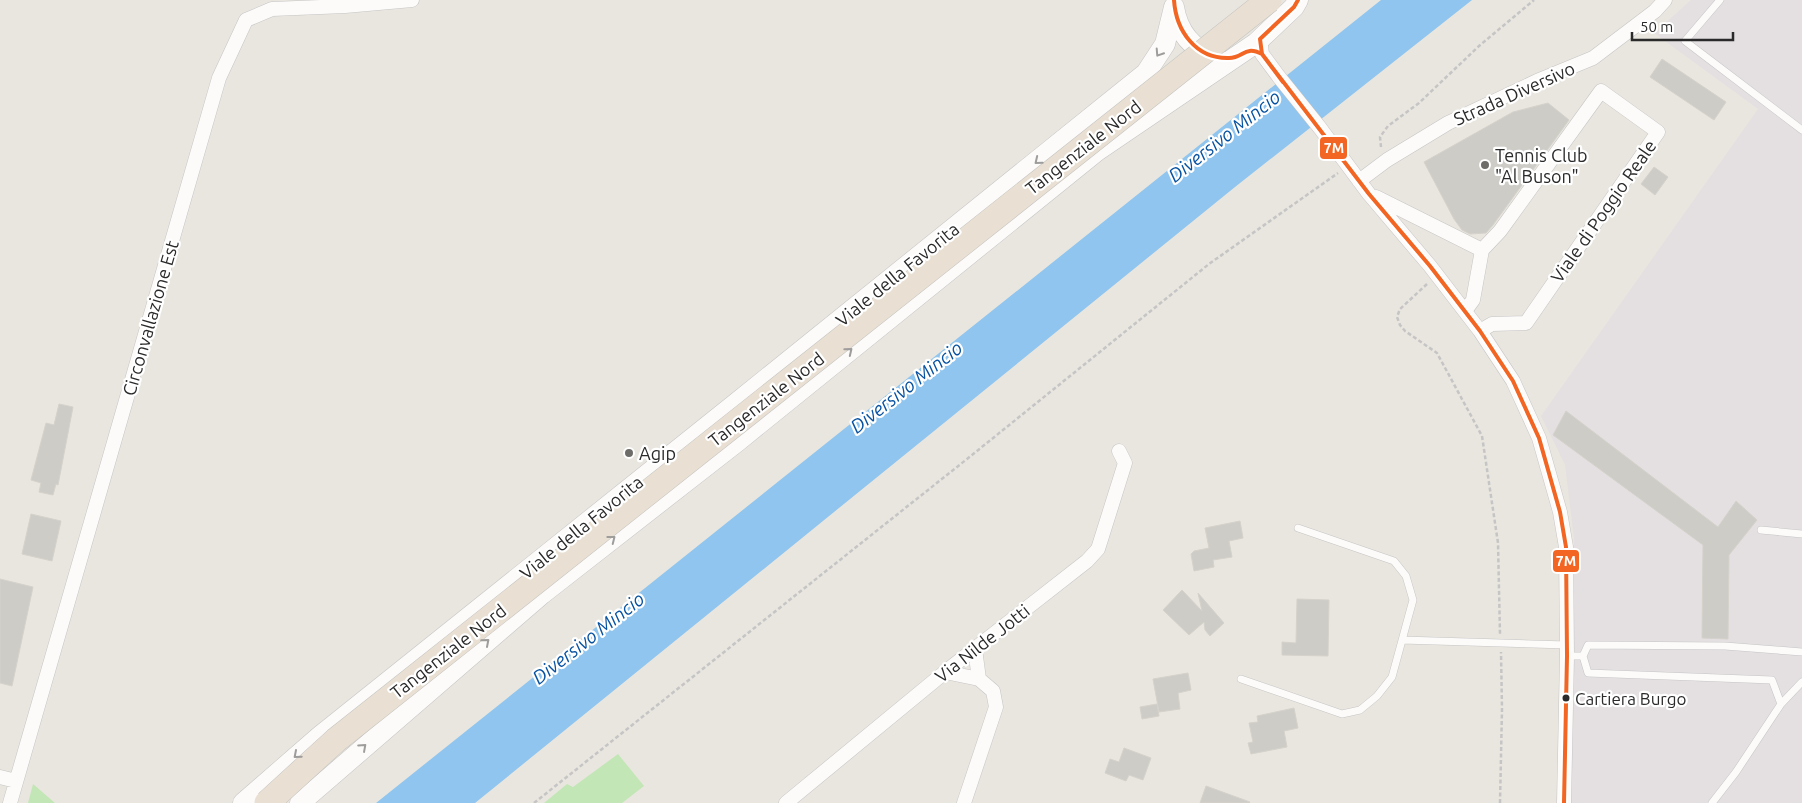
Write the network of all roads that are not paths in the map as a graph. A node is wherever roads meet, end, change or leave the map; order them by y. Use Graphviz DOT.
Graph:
graph roads {
  1 [pos="412,0"];
  2 [pos="1269,0"];
  3 [pos="1298,0"];
  4 [pos="1665,0"];
  5 [pos="1720,0"];
  6 [pos="1174,4"];
  7 [pos="1250,50"];
  8 [pos="1802,130"];
  9 [pos="1359,181"];
  10 [pos="1369,194"];
  11 [pos="1482,250"];
  12 [pos="1465,311"];
  13 [pos="1480,331"];
  14 [pos="1119,451"];
  15 [pos="1298,528"];
  16 [pos="1761,530"];
  17 [pos="1802,534"];
  18 [pos="1402,640"];
  19 [pos="975,649"];
  20 [pos="1567,651"];
  21 [pos="1802,652"];
  22 [pos="1583,656"];
  23 [pos="945,672"];
  24 [pos="979,679"];
  25 [pos="1241,679"];
  26 [pos="1802,682"];
  27 [pos="1781,704"];
  28 [pos="0,777"];
  29 [pos="16,781"];
  30 [pos="10,803"];
  31 [pos="243,803"];
  32 [pos="267,803"];
  33 [pos="300,803"];
  34 [pos="786,803"];
  35 [pos="964,803"];
  36 [pos="1564,803"];
  37 [pos="1712,803"];
  1 -- 29 [label="street, Circonvallazione Est"];
  2 -- 32 [label="highway, Tangenziale Nord, bridge"];
  3 -- 7 [label="main road, Viale della Favorita"];
  4 -- 9 [label="street, Strada Diversivo"];
  5 -- 8 [label="lane"];
  6 -- 7 [label="main road"];
  6 -- 31 [label="main road, Viale della Favorita, one-way"];
  7 -- 9 [label="street"];
  33 -- 7 [label="main road, Viale della Favorita, one-way"];
  9 -- 10 [label="street"];
  10 -- 11 [label="street"];
  10 -- 12 [label="street"];
  11 -- 12 [label="street"];
  11 -- 13 [label="street, Viale di Poggio Reale"];
  12 -- 13 [label="street"];
  13 -- 20 [label="street"];
  14 -- 19 [label="street, Via Nilde Jotti"];
  15 -- 18 [label="lane"];
  16 -- 17 [label="lane"];
  18 -- 20 [label="lane"];
  18 -- 25 [label="lane"];
  19 -- 23 [label="street, Via Nilde Jotti"];
  19 -- 24 [label="street"];
  20 -- 22 [label="lane"];
  20 -- 36 [label="street"];
  21 -- 22 [label="lane"];
  22 -- 27 [label="lane"];
  23 -- 24 [label="street"];
  23 -- 34 [label="street, Via Nilde Jotti"];
  24 -- 35 [label="street"];
  26 -- 27 [label="lane"];
  27 -- 37 [label="lane"];
  28 -- 29 [label="street"];
  29 -- 30 [label="street, Circonvallazione Est"];
}
